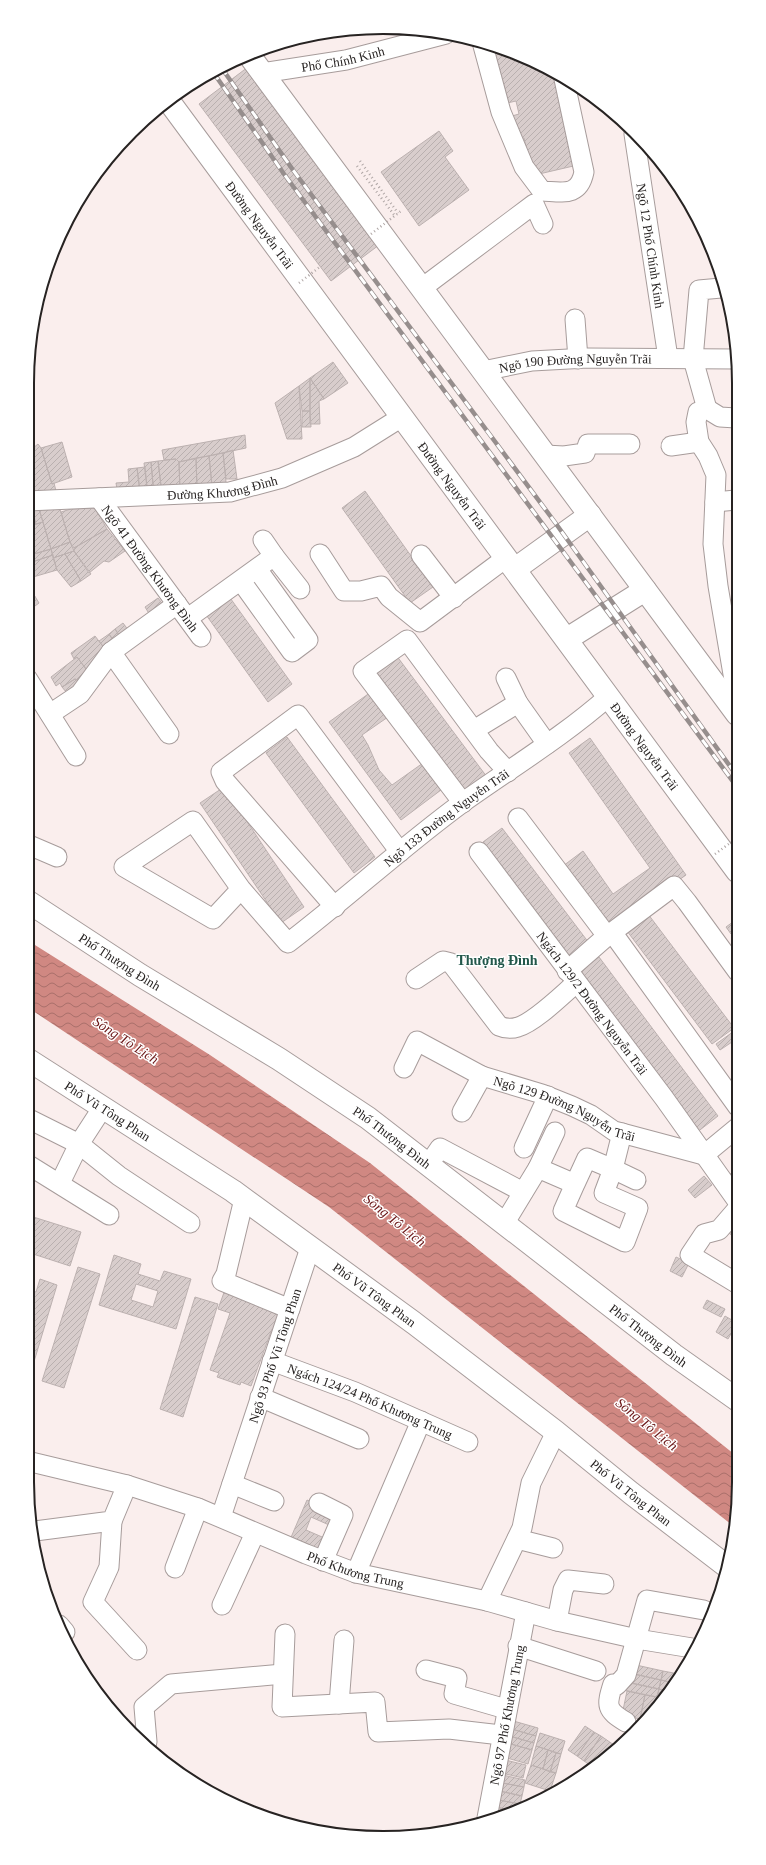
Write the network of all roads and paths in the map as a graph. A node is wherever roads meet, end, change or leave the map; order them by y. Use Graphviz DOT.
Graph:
graph roads {
  1 [pos="430,37"];
  2 [pos="484,50"];
  3 [pos="252,60"];
  4 [pos="262,73"];
  5 [pos="565,86"];
  6 [pos="169,107"];
  7 [pos="637,144"];
  8 [pos="360,161"];
  9 [pos="357,166"];
  10 [pos="400,212"];
  11 [pos="395,216"];
  12 [pos="392,218"];
  13 [pos="543,224"];
  14 [pos="371,234"];
  15 [pos="321,266"];
  16 [pos="299,283"];
  17 [pos="422,288"];
  18 [pos="718,288"];
  19 [pos="575,319"];
  20 [pos="668,358"];
  21 [pos="578,359"];
  22 [pos="693,359"];
  23 [pos="731,359"];
  24 [pos="483,371"];
  25 [pos="707,409"];
  26 [pos="403,418"];
  27 [pos="732,418"];
  28 [pos="699,442"];
  29 [pos="630,444"];
  30 [pos="671,446"];
  31 [pos="545,455"];
  32 [pos="99,498"];
  33 [pos="732,500"];
  34 [pos="34,501"];
  35 [pos="715,502"];
  36 [pos="590,515"];
  37 [pos="263,540"];
  38 [pos="320,554"];
  39 [pos="421,555"];
  40 [pos="274,556"];
  41 [pos="511,564"];
  42 [pos="257,569"];
  43 [pos="241,581"];
  44 [pos="300,589"];
  45 [pos="645,590"];
  46 [pos="454,598"];
  47 [pos="182,611"];
  48 [pos="202,637"];
  49 [pos="567,639"];
  50 [pos="111,652"];
  51 [pos="506,678"];
  52 [pos="731,688"];
  53 [pos="34,693"];
  54 [pos="609,696"];
  55 [pos="518,703"];
  56 [pos="50,714"];
  57 [pos="474,730"];
  58 [pos="169,734"];
  59 [pos="547,744"];
  60 [pos="76,756"];
  61 [pos="508,772"];
  62 [pos="462,803"];
  63 [pos="518,818"];
  64 [pos="732,842"];
  65 [pos="34,847"];
  66 [pos="400,852"];
  67 [pos="479,852"];
  68 [pos="716,854"];
  69 [pos="57,857"];
  70 [pos="732,864"];
  71 [pos="241,889"];
  72 [pos="34,906"];
  73 [pos="335,907"];
  74 [pos="609,934"];
  75 [pos="732,964"];
  76 [pos="572,977"];
  77 [pos="416,979"];
  78 [pos="34,1063"];
  79 [pos="404,1068"];
  80 [pos="482,1076"];
  81 [pos="548,1096"];
  82 [pos="732,1099"];
  83 [pos="103,1107"];
  84 [pos="462,1112"];
  85 [pos="34,1122"];
  86 [pos="555,1132"];
  87 [pos="732,1132"];
  88 [pos="622,1133"];
  89 [pos="79,1144"];
  90 [pos="524,1148"];
  91 [pos="704,1155"];
  92 [pos="429,1164"];
  93 [pos="538,1168"];
  94 [pos="34,1169"];
  95 [pos="613,1169"];
  96 [pos="636,1180"];
  97 [pos="60,1183"];
  98 [pos="575,1184"];
  99 [pos="523,1192"];
  100 [pos="732,1194"];
  101 [pos="244,1199"];
  102 [pos="109,1215"];
  103 [pos="732,1215"];
  104 [pos="190,1223"];
  105 [pos="504,1224"];
  106 [pos="310,1248"];
  107 [pos="732,1280"];
  108 [pos="290,1309"];
  109 [pos="272,1361"];
  110 [pos="260,1396"];
  111 [pos="732,1396"];
  112 [pos="421,1421"];
  113 [pos="556,1432"];
  114 [pos="359,1439"];
  115 [pos="468,1442"];
  116 [pos="34,1463"];
  117 [pos="232,1484"];
  118 [pos="127,1485"];
  119 [pos="274,1501"];
  120 [pos="319,1503"];
  121 [pos="198,1508"];
  122 [pos="221,1517"];
  123 [pos="112,1521"];
  124 [pos="37,1531"];
  125 [pos="256,1533"];
  126 [pos="520,1533"];
  127 [pos="553,1548"];
  128 [pos="718,1553"];
  129 [pos="323,1561"];
  130 [pos="175,1568"];
  131 [pos="356,1573"];
  132 [pos="604,1584"];
  133 [pos="487,1601"];
  134 [pos="222,1605"];
  135 [pos="704,1610"];
  136 [pos="526,1612"];
  137 [pos="557,1621"];
  138 [pos="285,1634"];
  139 [pos="637,1639"];
  140 [pos="344,1640"];
  141 [pos="518,1646"];
  142 [pos="690,1648"];
  143 [pos="137,1650"];
  144 [pos="426,1670"];
  145 [pos="596,1671"];
  146 [pos="283,1674"];
  147 [pos="339,1704"];
  148 [pos="506,1709"];
  149 [pos="626,1722"];
  150 [pos="501,1735"];
  151 [pos="147,1738"];
  152 [pos="488,1814"];
  1 -- 4 [label="street, Phố Chính Kinh"];
  2 -- 5 [label="street"];
  3 -- 4 [label="main road"];
  4 -- 17 [label="main road"];
  6 -- 26 [label="main road, Đường Nguyễn Trãi"];
  7 -- 20 [label="street, Ngõ 12 Phố Chính Kinh"];
  8 -- 10 [label="path"];
  9 -- 11 [label="path"];
  10 -- 11 [label="path, bridge"];
  10 -- 12 [label="path"];
  11 -- 14 [label="path, bridge"];
  13 -- 17 [label="street"];
  15 -- 16 [label="path, bridge"];
  17 -- 24 [label="main road"];
  18 -- 22 [label="street"];
  19 -- 21 [label="street"];
  20 -- 21 [label="street, Ngõ 190 Đường Nguyễn Trãi"];
  20 -- 22 [label="street, Ngõ 190 Đường Nguyễn Trãi"];
  21 -- 24 [label="street, Ngõ 190 Đường Nguyễn Trãi"];
  22 -- 23 [label="street, Ngõ 190 Đường Nguyễn Trãi"];
  22 -- 25 [label="street"];
  24 -- 31 [label="main road"];
  25 -- 27 [label="street"];
  25 -- 28 [label="street"];
  26 -- 32 [label="street, Đường Khương Đình"];
  26 -- 41 [label="main road, Đường Nguyễn Trãi"];
  28 -- 30 [label="street"];
  28 -- 35 [label="street"];
  29 -- 31 [label="street"];
  31 -- 36 [label="main road"];
  32 -- 34 [label="street, Đường Khương Đình"];
  32 -- 47 [label="street, Ngõ 41 Đường Khương Đình"];
  33 -- 35 [label="street"];
  35 -- 52 [label="street"];
  36 -- 41 [label="main road"];
  36 -- 45 [label="main road"];
  37 -- 40 [label="street"];
  38 -- 46 [label="street"];
  39 -- 46 [label="street"];
  40 -- 42 [label="street"];
  40 -- 44 [label="street"];
  41 -- 46 [label="street"];
  41 -- 49 [label="main road, Đường Nguyễn Trãi"];
  42 -- 43 [label="street"];
  42 -- 43 [label="street"];
  43 -- 47 [label="street"];
  45 -- 49 [label="main road"];
  45 -- 52 [label="main road"];
  47 -- 48 [label="street, Ngõ 41 Đường Khương Đình"];
  47 -- 50 [label="street"];
  49 -- 54 [label="main road, Đường Nguyễn Trãi"];
  50 -- 56 [label="street"];
  50 -- 58 [label="street"];
  51 -- 55 [label="street"];
  53 -- 56 [label="street"];
  54 -- 59 [label="street, Ngõ 133 Đường Nguyễn Trãi"];
  54 -- 70 [label="main road, Đường Nguyễn Trãi"];
  55 -- 57 [label="street"];
  55 -- 59 [label="street"];
  56 -- 60 [label="street"];
  57 -- 61 [label="street"];
  57 -- 62 [label="street"];
  59 -- 61 [label="street, Ngõ 133 Đường Nguyễn Trãi"];
  61 -- 62 [label="street, Ngõ 133 Đường Nguyễn Trãi"];
  62 -- 66 [label="street, Ngõ 133 Đường Nguyễn Trãi"];
  63 -- 74 [label="street"];
  64 -- 68 [label="path, bridge"];
  65 -- 69 [label="street"];
  66 -- 73 [label="street, Ngõ 133 Đường Nguyễn Trãi"];
  66 -- 73 [label="street"];
  67 -- 76 [label="street, Ngách 129/2 Đường Nguyễn Trãi"];
  71 -- 71 [label="street"];
  71 -- 73 [label="street, Ngõ 133 Đường Nguyễn Trãi"];
  72 -- 92 [label="main road, Phố Thượng Đình"];
  74 -- 75 [label="street"];
  74 -- 76 [label="street"];
  74 -- 82 [label="street"];
  76 -- 77 [label="street"];
  76 -- 91 [label="street, Ngách 129/2 Đường Nguyễn Trãi"];
  78 -- 83 [label="main road, Phố Vũ Tông Phan"];
  79 -- 80 [label="street, Ngõ 129 Đường Nguyễn Trãi"];
  80 -- 81 [label="street, Ngõ 129 Đường Nguyễn Trãi"];
  80 -- 84 [label="street"];
  81 -- 88 [label="street, Ngõ 129 Đường Nguyễn Trãi"];
  81 -- 90 [label="street"];
  83 -- 89 [label="street"];
  83 -- 101 [label="main road, Phố Vũ Tông Phan"];
  85 -- 89 [label="street"];
  86 -- 93 [label="street"];
  87 -- 91 [label="street"];
  88 -- 91 [label="street, Ngõ 129 Đường Nguyễn Trãi"];
  88 -- 95 [label="street"];
  89 -- 97 [label="street"];
  89 -- 104 [label="street"];
  91 -- 100 [label="street, Ngách 129/2 Đường Nguyễn Trãi"];
  92 -- 99 [label="street"];
  92 -- 105 [label="main road, Phố Thượng Đình"];
  93 -- 98 [label="street"];
  93 -- 99 [label="street"];
  94 -- 97 [label="street"];
  95 -- 96 [label="street"];
  95 -- 98 [label="street"];
  95 -- 98 [label="street"];
  97 -- 102 [label="street"];
  99 -- 105 [label="street"];
  101 -- 106 [label="main road, Phố Vũ Tông Phan"];
  101 -- 108 [label="street"];
  103 -- 107 [label="street"];
  105 -- 111 [label="main road, Phố Thượng Đình"];
  106 -- 108 [label="street, Ngõ 93 Phố Vũ Tông Phan"];
  106 -- 113 [label="main road, Phố Vũ Tông Phan"];
  108 -- 109 [label="street, Ngõ 93 Phố Vũ Tông Phan"];
  109 -- 110 [label="street, Ngõ 93 Phố Vũ Tông Phan"];
  109 -- 112 [label="street, Ngách 124/24 Phố Khương Trung"];
  110 -- 114 [label="street"];
  110 -- 117 [label="street, Ngõ 93 Phố Vũ Tông Phan"];
  112 -- 115 [label="street, Ngách 124/24 Phố Khương Trung"];
  112 -- 131 [label="street"];
  113 -- 126 [label="street"];
  113 -- 128 [label="main road, Phố Vũ Tông Phan"];
  116 -- 118 [label="street, Phố Khương Trung"];
  117 -- 119 [label="street"];
  117 -- 122 [label="street, Ngõ 93 Phố Vũ Tông Phan"];
  118 -- 121 [label="street, Phố Khương Trung"];
  118 -- 123 [label="street"];
  120 -- 129 [label="street"];
  121 -- 122 [label="street, Phố Khương Trung"];
  121 -- 130 [label="street"];
  122 -- 125 [label="street, Phố Khương Trung"];
  123 -- 124 [label="street"];
  123 -- 143 [label="street"];
  125 -- 129 [label="street, Phố Khương Trung"];
  125 -- 134 [label="street"];
  126 -- 127 [label="street"];
  126 -- 133 [label="street"];
  129 -- 131 [label="street, Phố Khương Trung"];
  131 -- 133 [label="street, Phố Khương Trung"];
  132 -- 137 [label="street"];
  133 -- 136 [label="street, Phố Khương Trung"];
  135 -- 139 [label="street"];
  136 -- 137 [label="street, Phố Khương Trung"];
  136 -- 141 [label="street, Ngõ 97 Phố Khương Trung"];
  137 -- 139 [label="street, Phố Khương Trung"];
  138 -- 146 [label="street"];
  139 -- 142 [label="street, Phố Khương Trung"];
  139 -- 149 [label="street"];
  140 -- 147 [label="street"];
  141 -- 145 [label="street"];
  141 -- 148 [label="street, Ngõ 97 Phố Khương Trung"];
  144 -- 148 [label="street"];
  146 -- 147 [label="street"];
  146 -- 151 [label="street"];
  147 -- 150 [label="street"];
  148 -- 150 [label="street, Ngõ 97 Phố Khương Trung"];
  150 -- 152 [label="street, Ngõ 97 Phố Khương Trung"];
}
